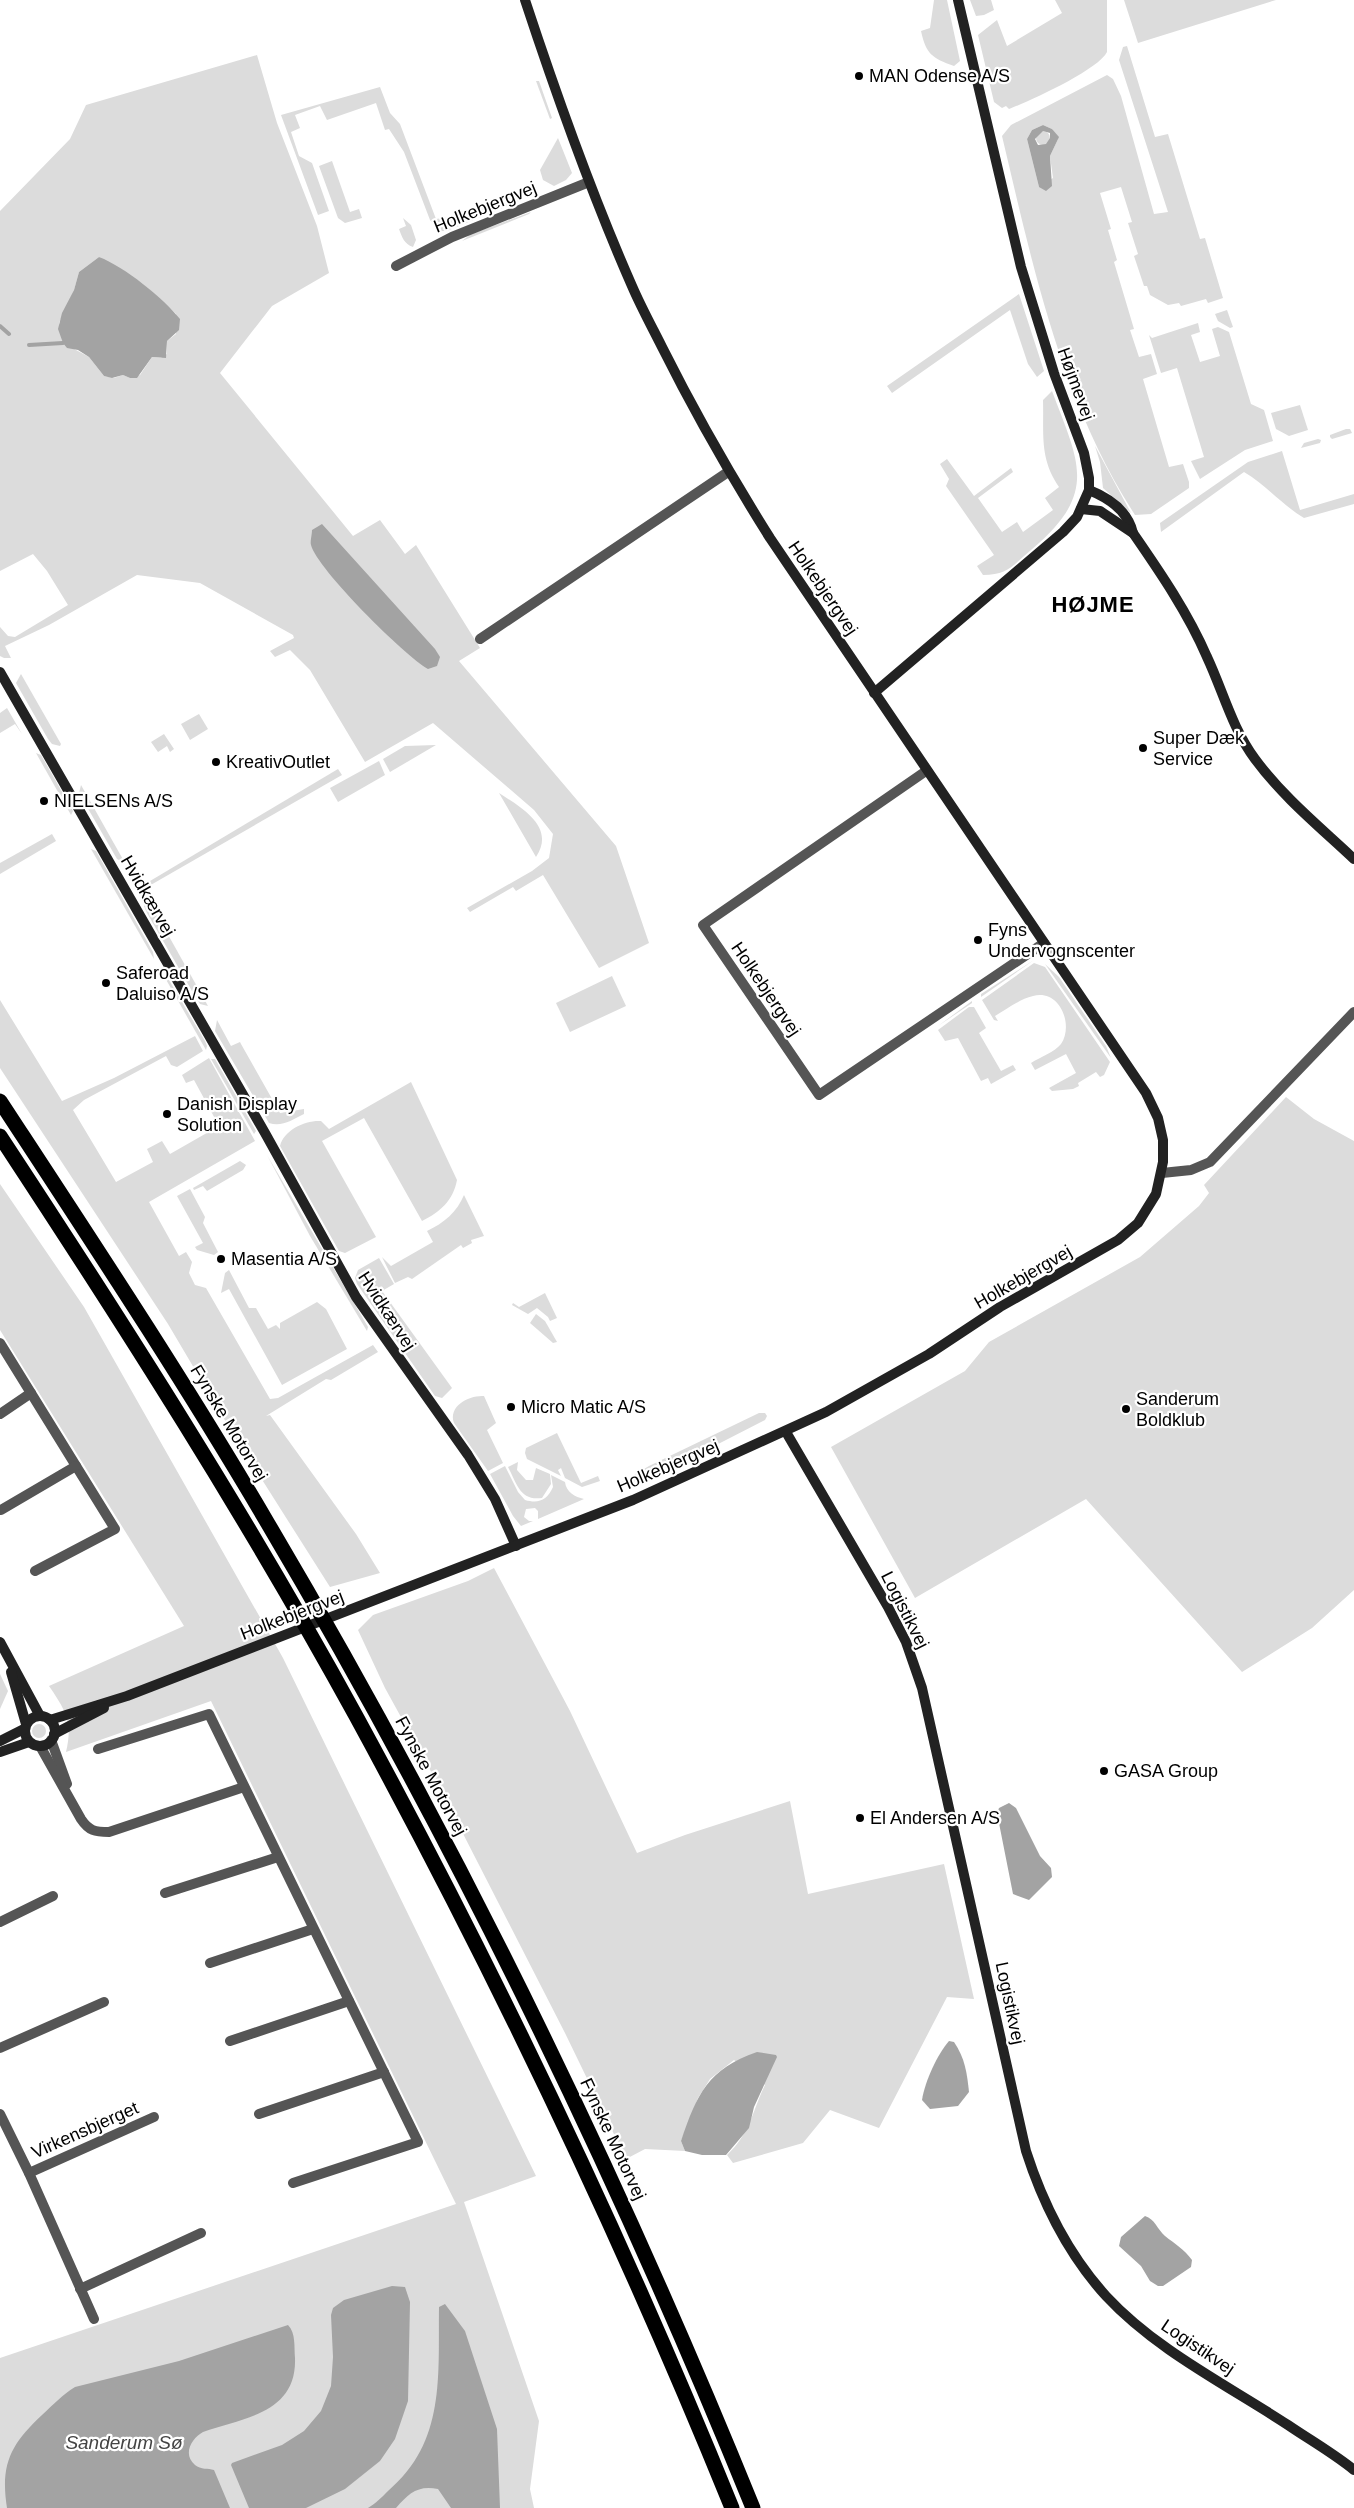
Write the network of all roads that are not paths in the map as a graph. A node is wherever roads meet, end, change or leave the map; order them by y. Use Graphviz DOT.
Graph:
graph roads {
  1 [pos="525,0"];
  2 [pos="958,0"];
  3 [pos="589,182"];
  4 [pos="396,266"];
  5 [pos="728,472"];
  6 [pos="1089,490"];
  7 [pos="1081,509"];
  8 [pos="1133,533"];
  9 [pos="480,639"];
  10 [pos="0,672"];
  11 [pos="874,693"];
  12 [pos="926,771"];
  13 [pos="1354,859"];
  14 [pos="1044,943"];
  15 [pos="1354,1012"];
  16 [pos="0,1101"];
  17 [pos="0,1136"];
  18 [pos="1162,1173"];
  19 [pos="0,1343"];
  20 [pos="31,1393"];
  21 [pos="0,1414"];
  22 [pos="786,1432"];
  23 [pos="76,1466"];
  24 [pos="1,1510"];
  25 [pos="516,1546"];
  26 [pos="35,1571"];
  27 [pos="1,1645"];
  28 [pos="127,1696"];
  29 [pos="45,1718"];
  30 [pos="25,1726"];
  31 [pos="53,1737"];
  32 [pos="0,1741"];
  33 [pos="29,1742"];
  34 [pos="40,1746"];
  35 [pos="98,1750"];
  36 [pos="0,1752"];
  37 [pos="244,1787"];
  38 [pos="75,1806"];
  39 [pos="278,1857"];
  40 [pos="166,1893"];
  41 [pos="53,1896"];
  42 [pos="0,1922"];
  43 [pos="313,1929"];
  44 [pos="210,1963"];
  45 [pos="349,2001"];
  46 [pos="104,2002"];
  47 [pos="230,2041"];
  48 [pos="0,2048"];
  49 [pos="384,2072"];
  50 [pos="259,2114"];
  51 [pos="0,2115"];
  52 [pos="154,2117"];
  53 [pos="29,2172"];
  54 [pos="293,2183"];
  55 [pos="201,2233"];
  56 [pos="80,2289"];
  57 [pos="94,2319"];
  58 [pos="1354,2470"];
  59 [pos="732,2508"];
  60 [pos="753,2508"];
  1 -- 3 [label="street, Holkebjergvej"];
  2 -- 6 [label="street, Højmevej"];
  3 -- 4 [label="street, Holkebjergvej"];
  3 -- 5 [label="street, Holkebjergvej"];
  5 -- 9 [label="street"];
  5 -- 11 [label="street, Holkebjergvej"];
  6 -- 7 [label="street, Højmevej"];
  6 -- 8 [label="street"];
  7 -- 8 [label="street"];
  7 -- 11 [label="street, Højmevej"];
  8 -- 13 [label="street"];
  10 -- 25 [label="street, Hvidkærvej"];
  11 -- 12 [label="street, Holkebjergvej"];
  12 -- 14 [label="street, Holkebjergvej"];
  12 -- 14 [label="street, Holkebjergvej"];
  14 -- 18 [label="street, Holkebjergvej"];
  15 -- 18 [label="street"];
  16 -- 60 [label="highway, Fynske Motorvej"];
  17 -- 59 [label="highway"];
  18 -- 22 [label="street, Holkebjergvej"];
  19 -- 20 [label="street"];
  20 -- 21 [label="street"];
  20 -- 23 [label="street"];
  22 -- 25 [label="street, Holkebjergvej"];
  22 -- 58 [label="street, Logistikvej"];
  23 -- 24 [label="street"];
  23 -- 26 [label="street"];
  25 -- 28 [label="street, Holkebjergvej"];
  27 -- 29 [label="street"];
  27 -- 30 [label="street"];
  28 -- 29 [label="street, Holkebjergvej"];
  28 -- 31 [label="street, Holkebjergvej"];
  29 -- 30 [label="street"];
  29 -- 31 [label="street"];
  30 -- 32 [label="street"];
  30 -- 33 [label="street"];
  31 -- 34 [label="street"];
  31 -- 38 [label="street"];
  33 -- 34 [label="street"];
  33 -- 36 [label="street"];
  34 -- 38 [label="street"];
  35 -- 37 [label="street"];
  37 -- 38 [label="street"];
  37 -- 39 [label="street"];
  39 -- 40 [label="street"];
  39 -- 43 [label="street"];
  41 -- 42 [label="street"];
  43 -- 44 [label="street"];
  43 -- 45 [label="street"];
  45 -- 47 [label="street"];
  45 -- 49 [label="street"];
  46 -- 48 [label="street"];
  49 -- 50 [label="street"];
  49 -- 54 [label="street"];
  51 -- 53 [label="street, Virkensbjerget"];
  52 -- 53 [label="street, Virkensbjerget"];
  53 -- 56 [label="street, Virkensbjerget"];
  55 -- 56 [label="street"];
  56 -- 57 [label="street, Virkensbjerget"];
}
